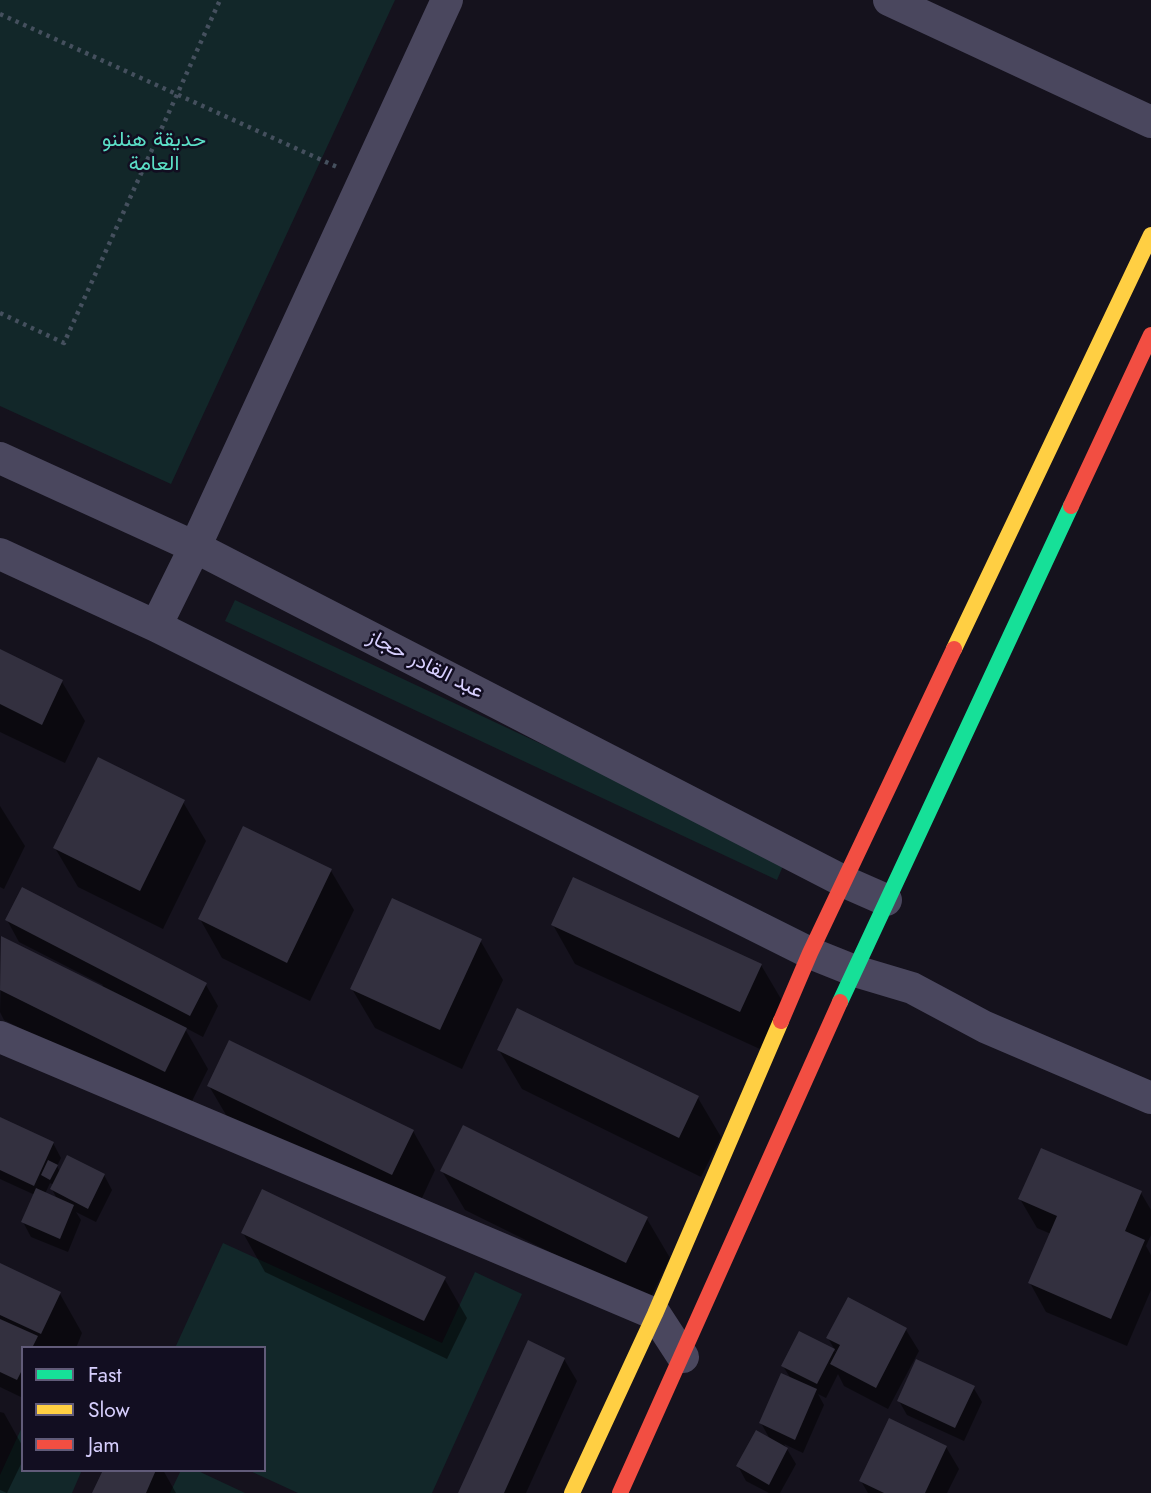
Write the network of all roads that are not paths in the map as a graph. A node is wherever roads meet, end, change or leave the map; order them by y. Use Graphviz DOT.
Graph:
graph roads {
  1 [pos="447,0"];
  2 [pos="889,0"];
  3 [pos="1151,122"];
  4 [pos="1151,236"];
  5 [pos="1151,335"];
  6 [pos="0,458"];
  7 [pos="195,547"];
  8 [pos="0,554"];
  9 [pos="156,626"];
  10 [pos="845,882"];
  11 [pos="886,900"];
  12 [pos="810,953"];
  13 [pos="855,971"];
  14 [pos="0,1037"];
  15 [pos="1151,1098"];
  16 [pos="655,1314"];
  17 [pos="683,1357"];
  18 [pos="572,1493"];
  19 [pos="621,1493"];
  1 -- 7 [label="street"];
  2 -- 3 [label="street"];
  4 -- 10 [label="main road"];
  5 -- 11 [label="main road"];
  6 -- 7 [label="street, عبد القادر حجاز"];
  7 -- 9 [label="street"];
  7 -- 10 [label="street, عبد القادر حجاز"];
  8 -- 9 [label="street"];
  9 -- 12 [label="street"];
  10 -- 11 [label="street, عبد القادر حجاز"];
  10 -- 12 [label="main road"];
  11 -- 13 [label="main road"];
  12 -- 13 [label="street"];
  12 -- 16 [label="main road"];
  13 -- 15 [label="street"];
  13 -- 17 [label="main road"];
  14 -- 16 [label="street"];
  16 -- 17 [label="street"];
  16 -- 18 [label="main road"];
  17 -- 19 [label="main road"];
}
